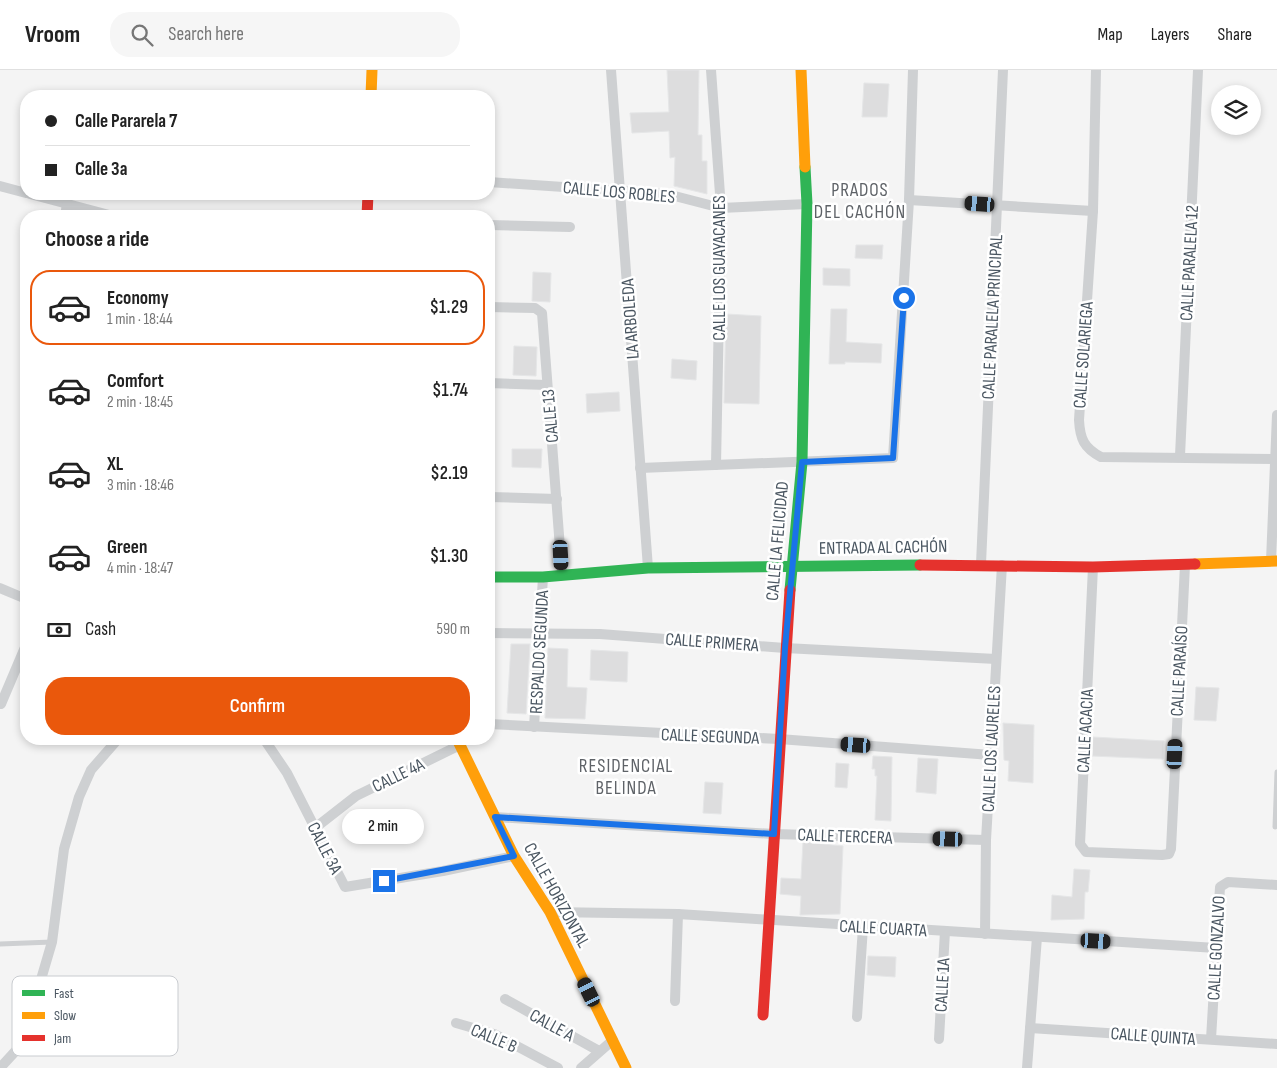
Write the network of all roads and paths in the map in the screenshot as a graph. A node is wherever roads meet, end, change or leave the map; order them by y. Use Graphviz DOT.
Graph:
graph roads {
  1 [pos="372,70"];
  2 [pos="612,70"];
  3 [pos="711,70"];
  4 [pos="801,70"];
  5 [pos="913,70"];
  6 [pos="1003,70"];
  7 [pos="1096,70"];
  8 [pos="1198,70"];
  9 [pos="371,90"];
  10 [pos="495,182"];
  11 [pos="0,186"];
  12 [pos="621,190"];
  13 [pos="20,191"];
  14 [pos="53,200"];
  15 [pos="909,200"];
  16 [pos="67,204"];
  17 [pos="807,204"];
  18 [pos="998,206"];
  19 [pos="721,208"];
  20 [pos="66,210"];
  21 [pos="90,210"];
  22 [pos="1093,211"];
  23 [pos="495,225"];
  24 [pos="570,227"];
  25 [pos="495,307"];
  26 [pos="495,383"];
  27 [pos="547,385"];
  28 [pos="1277,415"];
  29 [pos="1180,456"];
  30 [pos="1275,459"];
  31 [pos="802,462"];
  32 [pos="716,465"];
  33 [pos="640,468"];
  34 [pos="495,497"];
  35 [pos="557,499"];
  36 [pos="1274,561"];
  37 [pos="981,564"];
  38 [pos="1002,565"];
  39 [pos="1185,565"];
  40 [pos="791,566"];
  41 [pos="1093,567"];
  42 [pos="648,568"];
  43 [pos="562,574"];
  44 [pos="495,577"];
  45 [pos="543,578"];
  46 [pos="0,588"];
  47 [pos="20,596"];
  48 [pos="495,633"];
  49 [pos="541,633"];
  50 [pos="785,648"];
  51 [pos="20,659"];
  52 [pos="996,659"];
  53 [pos="1,704"];
  54 [pos="495,724"];
  55 [pos="534,727"];
  56 [pos="779,739"];
  57 [pos="113,745"];
  58 [pos="268,745"];
  59 [pos="452,745"];
  60 [pos="459,745"];
  61 [pos="991,755"];
  62 [pos="1277,772"];
  63 [pos="495,817"];
  64 [pos="1275,827"];
  65 [pos="315,828"];
  66 [pos="774,834"];
  67 [pos="986,840"];
  68 [pos="1126,854"];
  69 [pos="514,856"];
  70 [pos="1277,886"];
  71 [pos="550,912"];
  72 [pos="678,914"];
  73 [pos="768,921"];
  74 [pos="863,927"];
  75 [pos="945,931"];
  76 [pos="985,934"];
  77 [pos="1037,937"];
  78 [pos="52,942"];
  79 [pos="0,944"];
  80 [pos="1216,948"];
  81 [pos="42,976"];
  82 [pos="505,999"];
  83 [pos="675,1001"];
  84 [pos="763,1015"];
  85 [pos="857,1018"];
  86 [pos="456,1023"];
  87 [pos="1030,1028"];
  88 [pos="939,1039"];
  89 [pos="1211,1039"];
  90 [pos="613,1040"];
  91 [pos="1277,1044"];
  92 [pos="599,1051"];
  93 [pos="12,1055"];
  94 [pos="0,1068"];
  95 [pos="558,1068"];
  96 [pos="581,1068"];
  97 [pos="626,1068"];
  98 [pos="1027,1068"];
  1 -- 9 [label="street"];
  2 -- 12 [label="street, LA ARBOLEDA"];
  3 -- 19 [label="street, CALLE LOS GUAYACANES"];
  4 -- 17 [label="street, CALLE LA FELICIDAD"];
  5 -- 15 [label="street"];
  6 -- 18 [label="street, CALLE PARALELA PRINCIPAL"];
  7 -- 22 [label="street, CALLE SOLARIEGA"];
  8 -- 29 [label="street, CALLE PARALELA 12"];
  10 -- 12 [label="street, CALLE LOS ROBLES"];
  11 -- 13 [label="street"];
  12 -- 19 [label="street, CALLE LOS ROBLES"];
  12 -- 33 [label="street, LA ARBOLEDA"];
  14 -- 16 [label="street"];
  15 -- 18 [label="street"];
  15 -- 31 [label="street"];
  16 -- 20 [label="street"];
  16 -- 21 [label="street"];
  17 -- 19 [label="street, CALLE LOS ROBLES"];
  17 -- 31 [label="street, CALLE LA FELICIDAD"];
  18 -- 22 [label="street"];
  18 -- 37 [label="street, CALLE PARALELA PRINCIPAL"];
  19 -- 32 [label="street, CALLE LOS GUAYACANES"];
  22 -- 29 [label="street, CALLE SOLARIEGA"];
  23 -- 24 [label="street"];
  25 -- 27 [label="street, CALLE 13"];
  26 -- 27 [label="street"];
  27 -- 35 [label="street, CALLE 13"];
  28 -- 30 [label="street"];
  29 -- 30 [label="street, CALLE SOLARIEGA"];
  30 -- 36 [label="street"];
  31 -- 32 [label="street"];
  31 -- 40 [label="street, CALLE LA FELICIDAD"];
  32 -- 33 [label="street"];
  33 -- 42 [label="street, LA ARBOLEDA"];
  34 -- 35 [label="street"];
  35 -- 43 [label="street, CALLE 13"];
  36 -- 39 [label="street, ENTRADA AL CACHÓN"];
  37 -- 38 [label="street, ENTRADA AL CACHÓN"];
  37 -- 40 [label="street, ENTRADA AL CACHÓN"];
  38 -- 41 [label="street, ENTRADA AL CACHÓN"];
  38 -- 52 [label="street, CALLE LOS LAURELES"];
  39 -- 41 [label="street, ENTRADA AL CACHÓN"];
  39 -- 68 [label="street, CALLE PARAÍSO"];
  40 -- 42 [label="street, ENTRADA AL CACHÓN"];
  40 -- 50 [label="street, CALLE LA FELICIDAD"];
  41 -- 68 [label="street, CALLE ACACIA"];
  42 -- 43 [label="street, ENTRADA AL CACHÓN"];
  43 -- 45 [label="street, ENTRADA AL CACHÓN"];
  44 -- 45 [label="street, ENTRADA AL CACHÓN"];
  45 -- 49 [label="street, RESPALDO SEGUNDA"];
  46 -- 47 [label="street"];
  48 -- 49 [label="street, CALLE PRIMERA"];
  49 -- 50 [label="street, CALLE PRIMERA"];
  49 -- 55 [label="street, RESPALDO SEGUNDA"];
  50 -- 52 [label="street, CALLE PRIMERA"];
  50 -- 56 [label="street, CALLE LA FELICIDAD"];
  51 -- 53 [label="street"];
  52 -- 61 [label="street, CALLE LOS LAURELES"];
  54 -- 55 [label="street, CALLE SEGUNDA"];
  55 -- 56 [label="street, CALLE SEGUNDA"];
  56 -- 61 [label="street, CALLE SEGUNDA"];
  56 -- 66 [label="street, CALLE LA FELICIDAD"];
  57 -- 78 [label="street"];
  58 -- 65 [label="street, CALLE 3A"];
  59 -- 65 [label="street, CALLE 4A"];
  60 -- 63 [label="street, CALLE HORIZONTAL"];
  61 -- 67 [label="street, CALLE LOS LAURELES"];
  62 -- 64 [label="lane"];
  63 -- 66 [label="street, CALLE TERCERA"];
  63 -- 69 [label="street, CALLE HORIZONTAL"];
  65 -- 69 [label="street, CALLE 3A"];
  66 -- 67 [label="street, CALLE TERCERA"];
  66 -- 73 [label="street, CALLE LA FELICIDAD"];
  67 -- 76 [label="street, CALLE LOS LAURELES"];
  69 -- 71 [label="street, CALLE HORIZONTAL"];
  70 -- 80 [label="street, CALLE GONZALVO"];
  71 -- 72 [label="street, CALLE CUARTA"];
  71 -- 90 [label="street, CALLE HORIZONTAL"];
  72 -- 73 [label="street, CALLE CUARTA"];
  72 -- 83 [label="street"];
  73 -- 74 [label="street, CALLE CUARTA"];
  73 -- 84 [label="street, CALLE LA FELICIDAD"];
  74 -- 75 [label="street, CALLE CUARTA"];
  74 -- 85 [label="street"];
  75 -- 76 [label="street, CALLE CUARTA"];
  75 -- 88 [label="street, CALLE 1A"];
  76 -- 77 [label="street, CALLE CUARTA"];
  77 -- 80 [label="street, CALLE CUARTA"];
  77 -- 87 [label="street"];
  78 -- 79 [label="lane"];
  78 -- 81 [label="street"];
  80 -- 89 [label="street, CALLE GONZALVO"];
  82 -- 92 [label="street, CALLE A"];
  86 -- 95 [label="street, CALLE B"];
  87 -- 89 [label="street, CALLE QUINTA"];
  87 -- 98 [label="street"];
  89 -- 91 [label="street, CALLE QUINTA"];
  90 -- 92 [label="street"];
  90 -- 97 [label="street, CALLE HORIZONTAL"];
  92 -- 96 [label="street"];
  93 -- 94 [label="street"];
}
